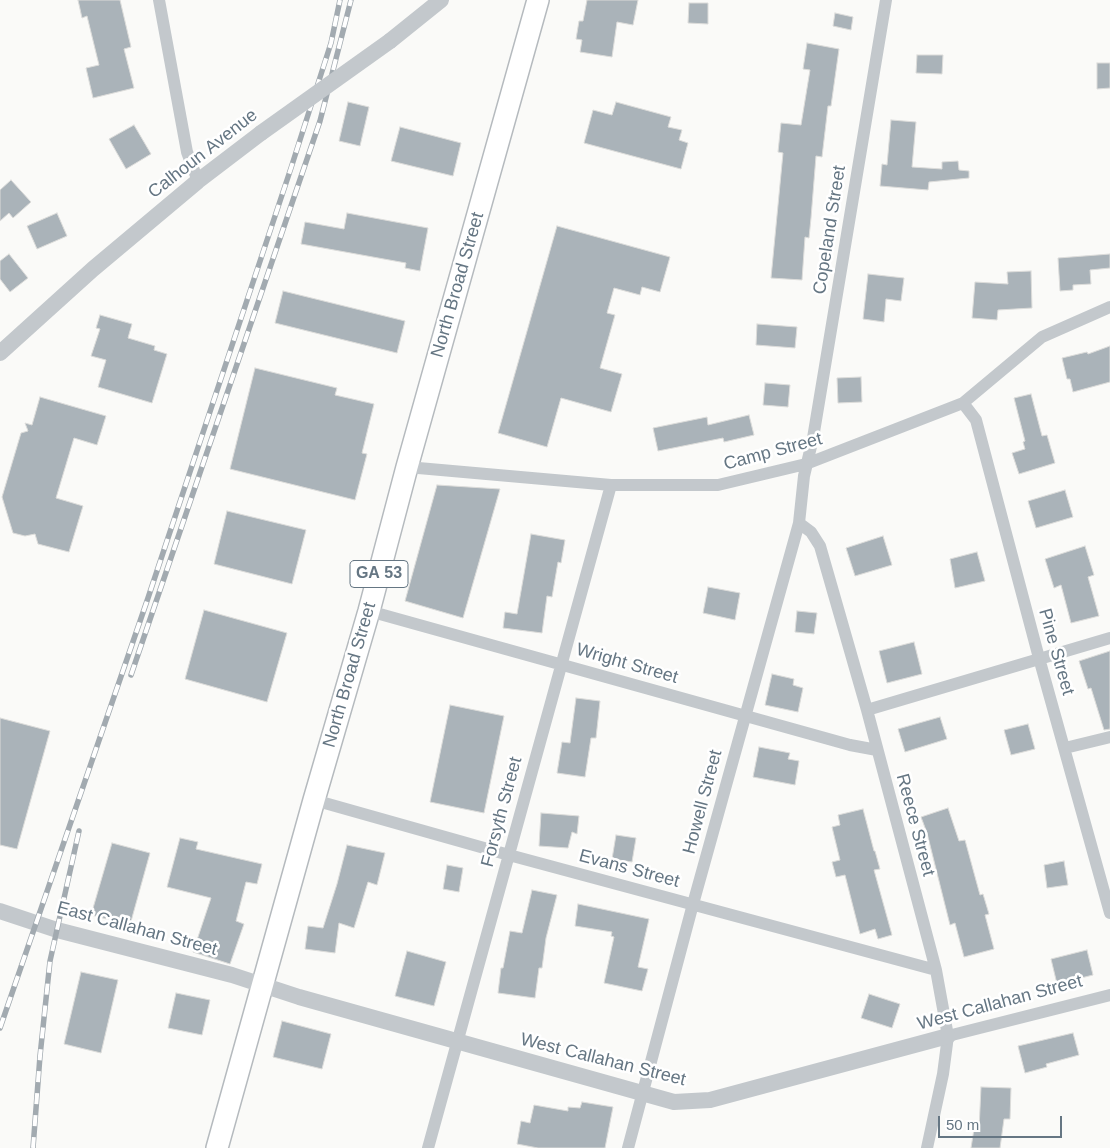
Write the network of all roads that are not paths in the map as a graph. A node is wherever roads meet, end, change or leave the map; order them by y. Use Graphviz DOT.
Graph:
graph roads {
  1 [pos="159,0"];
  2 [pos="441,0"];
  3 [pos="538,0"];
  4 [pos="886,0"];
  5 [pos="198,181"];
  6 [pos="1110,307"];
  7 [pos="0,353"];
  8 [pos="963,403"];
  9 [pos="806,464"];
  10 [pos="407,467"];
  11 [pos="611,485"];
  12 [pos="799,523"];
  13 [pos="369,611"];
  14 [pos="1110,638"];
  15 [pos="1039,658"];
  16 [pos="561,664"];
  17 [pos="867,710"];
  18 [pos="745,715"];
  19 [pos="1110,737"];
  20 [pos="1065,748"];
  21 [pos="877,750"];
  22 [pos="314,800"];
  23 [pos="509,855"];
  24 [pos="693,904"];
  25 [pos="0,911"];
  26 [pos="1110,913"];
  27 [pos="936,970"];
  28 [pos="264,985"];
  29 [pos="1110,995"];
  30 [pos="948,1036"];
  31 [pos="457,1043"];
  32 [pos="643,1094"];
  33 [pos="217,1148"];
  34 [pos="428,1148"];
  35 [pos="628,1148"];
  36 [pos="927,1148"];
  1 -- 5 [label="street"];
  2 -- 5 [label="street, Calhoun Avenue, bridge"];
  3 -- 10 [label="main road, North Broad Street / GA 53"];
  4 -- 9 [label="street, Copeland Street"];
  5 -- 7 [label="street, Calhoun Avenue"];
  6 -- 8 [label="street, Camp Street"];
  8 -- 9 [label="street, Camp Street"];
  8 -- 15 [label="street, Pine Street"];
  9 -- 11 [label="street, Camp Street"];
  9 -- 12 [label="street, Howell Street"];
  10 -- 11 [label="street, Camp Street"];
  10 -- 13 [label="main road, North Broad Street / GA 53"];
  11 -- 16 [label="street, Forsyth Street"];
  12 -- 17 [label="street, Reece Street"];
  12 -- 18 [label="street, Howell Street"];
  13 -- 16 [label="street, Wright Street"];
  13 -- 22 [label="main road, North Broad Street / GA 53"];
  14 -- 15 [label="street"];
  15 -- 17 [label="street"];
  15 -- 20 [label="street, Pine Street"];
  16 -- 18 [label="street, Wright Street"];
  16 -- 23 [label="street, Forsyth Street"];
  17 -- 21 [label="street, Reece Street"];
  18 -- 21 [label="street, Wright Street"];
  18 -- 24 [label="street, Howell Street"];
  19 -- 20 [label="street"];
  20 -- 26 [label="street, Pine Street"];
  21 -- 27 [label="street, Reece Street"];
  22 -- 23 [label="street, Evans Street"];
  22 -- 28 [label="main road, North Broad Street / GA 53"];
  23 -- 24 [label="street, Evans Street"];
  23 -- 31 [label="street, Forsyth Street"];
  24 -- 27 [label="street, Evans Street"];
  24 -- 32 [label="street, Howell Street"];
  25 -- 28 [label="street, East Callahan Street"];
  27 -- 30 [label="street, Reece Street"];
  28 -- 31 [label="street, West Callahan Street"];
  28 -- 33 [label="main road, North Broad Street / GA 53"];
  29 -- 30 [label="street, West Callahan Street"];
  30 -- 32 [label="street, West Callahan Street"];
  30 -- 36 [label="street, Reece Street"];
  31 -- 32 [label="street, West Callahan Street"];
  31 -- 34 [label="street, Forsyth Street"];
  32 -- 35 [label="street, Howell Street"];
}
